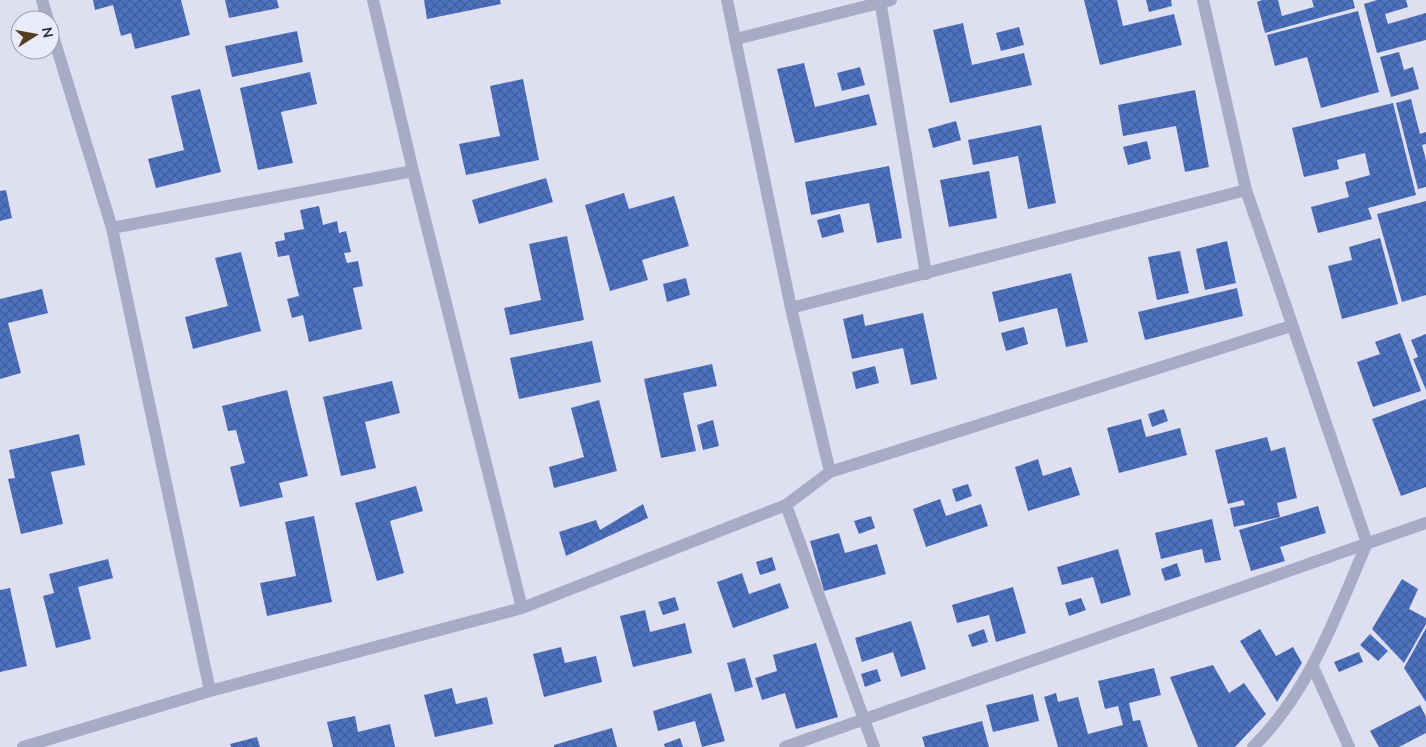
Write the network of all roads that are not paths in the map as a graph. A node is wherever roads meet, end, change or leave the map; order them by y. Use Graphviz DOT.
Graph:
graph roads {
  1 [pos="374,0"];
  2 [pos="727,0"];
  3 [pos="1203,0"];
  4 [pos="883,1"];
  5 [pos="736,40"];
  6 [pos="60,59"];
  7 [pos="413,171"];
  8 [pos="1246,190"];
  9 [pos="112,228"];
  10 [pos="926,274"];
  11 [pos="791,308"];
  12 [pos="1291,326"];
  13 [pos="830,472"];
  14 [pos="786,505"];
  15 [pos="1426,523"];
  16 [pos="1367,543"];
  17 [pos="522,608"];
  18 [pos="1313,667"];
  19 [pos="210,692"];
  20 [pos="864,721"];
  21 [pos="23,747"];
  22 [pos="785,747"];
  23 [pos="874,747"];
  24 [pos="1253,747"];
  25 [pos="1350,747"];
  1 -- 7 [label="street"];
  2 -- 5 [label="street"];
  3 -- 8 [label="street"];
  4 -- 5 [label="street"];
  4 -- 10 [label="street"];
  5 -- 11 [label="street"];
  6 -- 9 [label="street"];
  7 -- 9 [label="street"];
  7 -- 17 [label="street"];
  8 -- 10 [label="street"];
  8 -- 12 [label="street"];
  9 -- 19 [label="street"];
  10 -- 11 [label="street"];
  11 -- 13 [label="street"];
  12 -- 13 [label="street"];
  12 -- 16 [label="street"];
  13 -- 14 [label="street"];
  14 -- 17 [label="street"];
  14 -- 20 [label="street"];
  15 -- 16 [label="street"];
  16 -- 18 [label="street"];
  16 -- 20 [label="street"];
  17 -- 19 [label="street"];
  18 -- 24 [label="street"];
  18 -- 25 [label="street"];
  19 -- 21 [label="street"];
  20 -- 22 [label="street"];
  20 -- 23 [label="street"];
}
